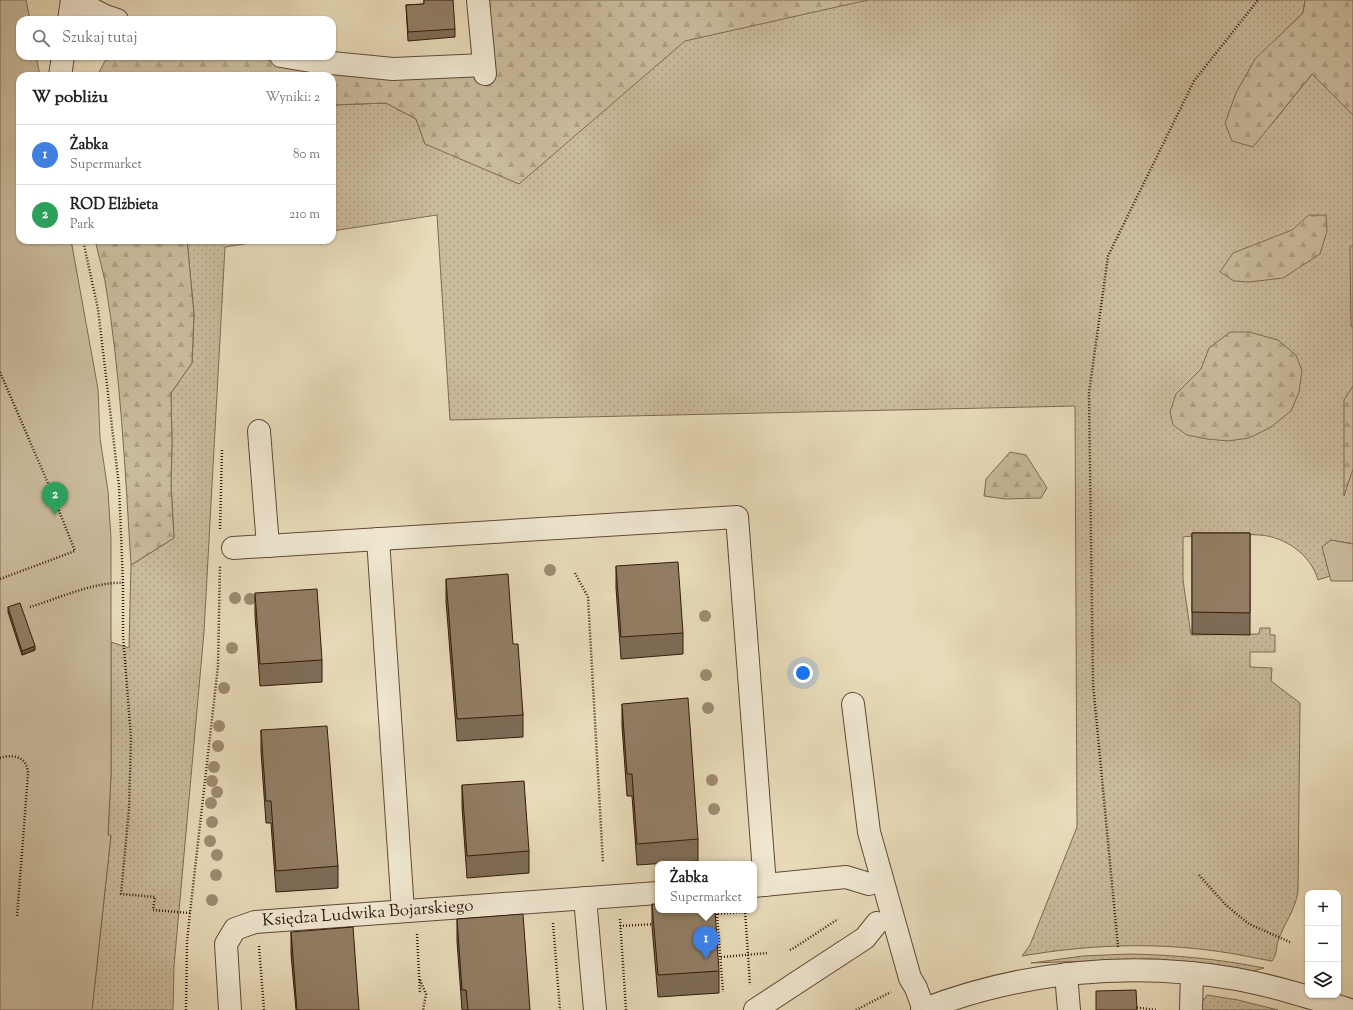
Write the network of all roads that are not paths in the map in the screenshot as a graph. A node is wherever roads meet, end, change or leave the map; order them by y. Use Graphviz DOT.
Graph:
graph roads {
  1 [pos="73,0"];
  2 [pos="478,0"];
  3 [pos="70,16"];
  4 [pos="105,16"];
  5 [pos="62,60"];
  6 [pos="305,60"];
  7 [pos="61,72"];
  8 [pos="259,431"];
  9 [pos="378,539"];
  10 [pos="268,546"];
  11 [pos="225,549"];
  12 [pos="853,704"];
  13 [pos="869,884"];
  14 [pos="760,886"];
  15 [pos="655,893"];
  16 [pos="585,898"];
  17 [pos="403,911"];
  18 [pos="877,923"];
  19 [pos="1066,974"];
  20 [pos="1192,974"];
  21 [pos="230,1010"];
  22 [pos="595,1010"];
  23 [pos="755,1010"];
  24 [pos="924,1010"];
  25 [pos="1069,1010"];
  26 [pos="1191,1010"];
  27 [pos="1350,1010"];
  1 -- 3 [label="street"];
  1 -- 4 [label="street"];
  2 -- 6 [label="street"];
  5 -- 7 [label="street"];
  8 -- 10 [label="street"];
  9 -- 10 [label="street"];
  9 -- 14 [label="street"];
  9 -- 17 [label="street"];
  10 -- 11 [label="street"];
  12 -- 24 [label="street"];
  13 -- 14 [label="street"];
  15 -- 16 [label="street, Księdza Ludwika Bojarskiego"];
  16 -- 17 [label="street, Księdza Ludwika Bojarskiego"];
  16 -- 22 [label="street"];
  17 -- 21 [label="street, Księdza Ludwika Bojarskiego"];
  18 -- 23 [label="street"];
  19 -- 20 [label="street"];
  19 -- 24 [label="street"];
  19 -- 25 [label="street"];
  20 -- 26 [label="street"];
  20 -- 27 [label="street"];
}
